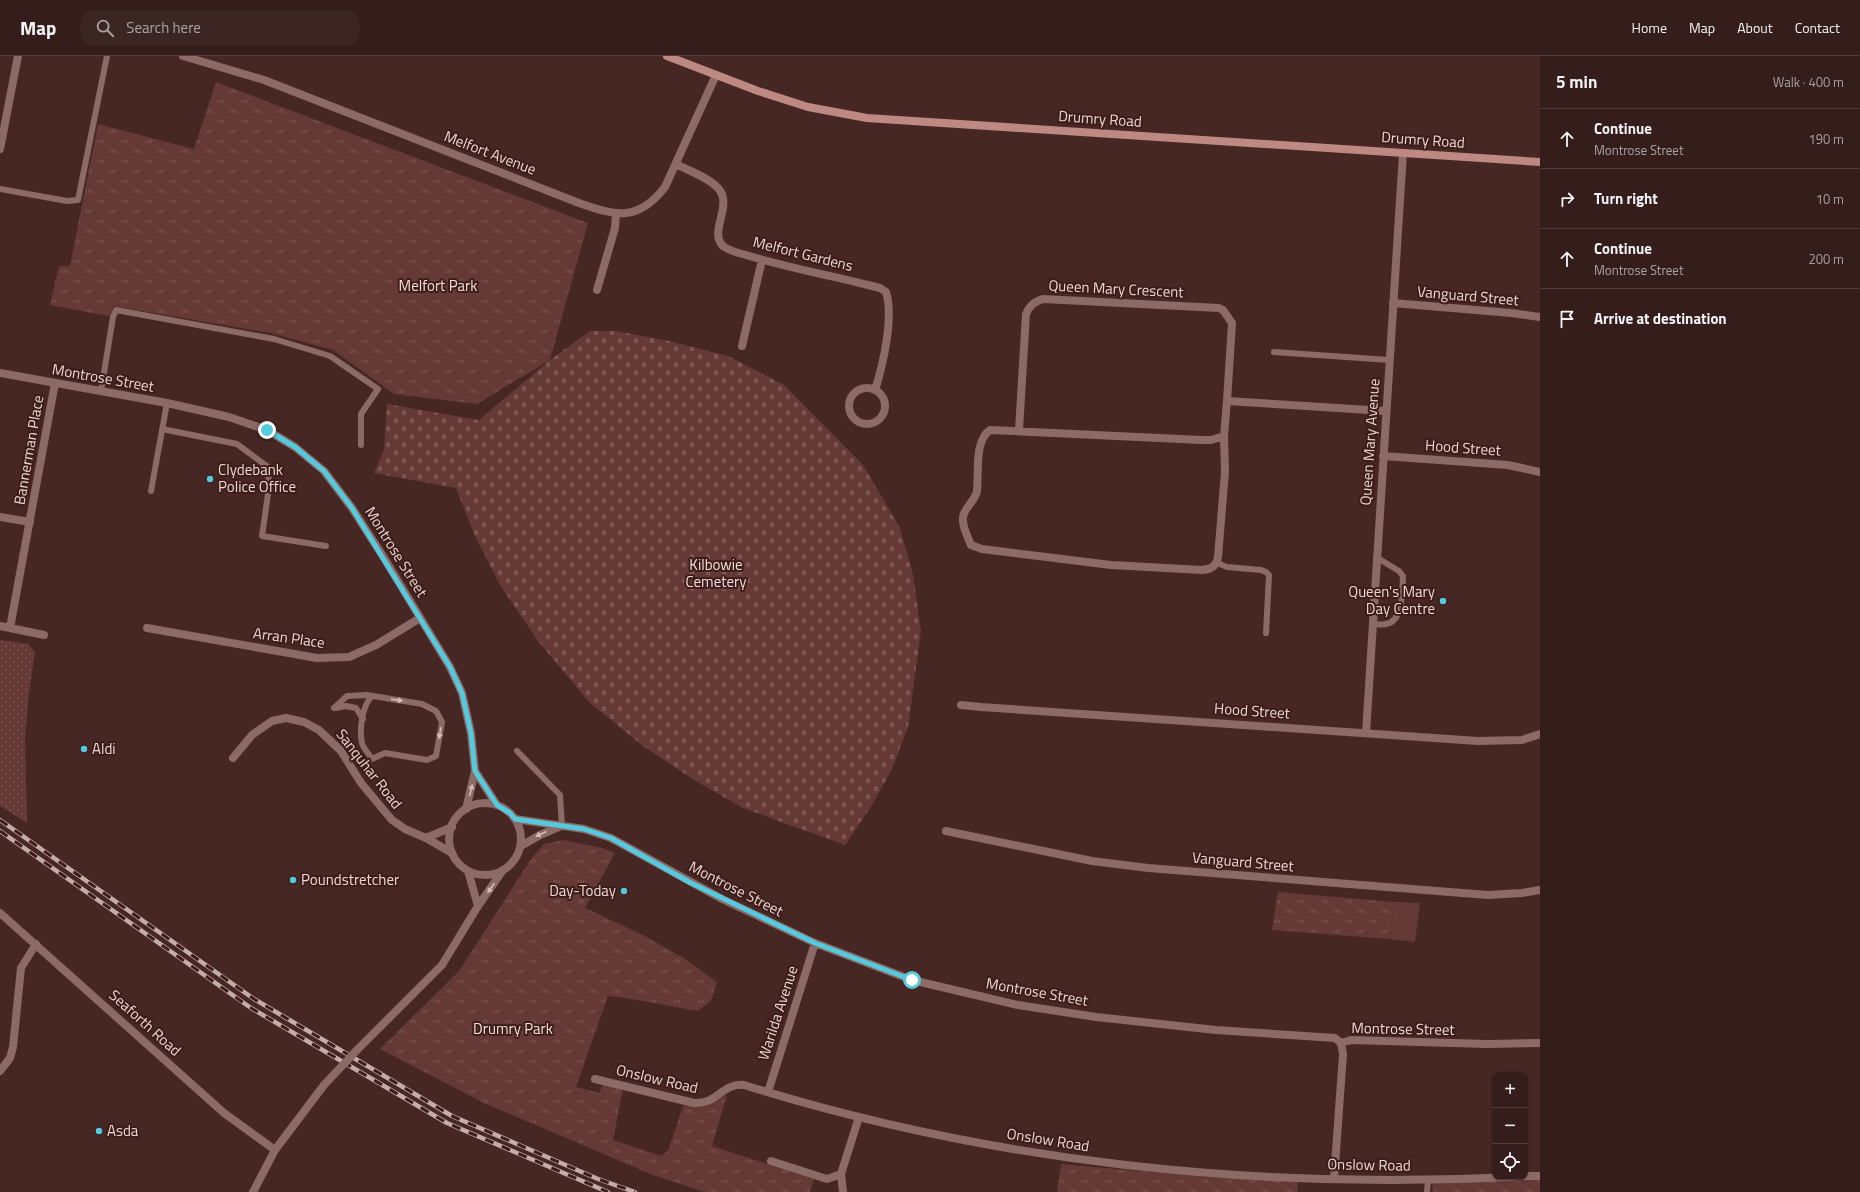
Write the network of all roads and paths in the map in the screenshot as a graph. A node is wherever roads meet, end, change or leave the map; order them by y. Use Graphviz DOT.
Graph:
graph roads {
  1 [pos="18,56"];
  2 [pos="107,56"];
  3 [pos="183,56"];
  4 [pos="667,56"];
  5 [pos="716,75"];
  6 [pos="0,149"];
  7 [pos="1403,153"];
  8 [pos="1540,162"];
  9 [pos="676,164"];
  10 [pos="0,189"];
  11 [pos="616,214"];
  12 [pos="762,260"];
  13 [pos="597,290"];
  14 [pos="1393,303"];
  15 [pos="1540,317"];
  16 [pos="742,346"];
  17 [pos="1274,352"];
  18 [pos="1389,360"];
  19 [pos="0,373"];
  20 [pos="55,383"];
  21 [pos="875,390"];
  22 [pos="101,391"];
  23 [pos="1227,401"];
  24 [pos="167,403"];
  25 [pos="1385,411"];
  26 [pos="162,429"];
  27 [pos="1019,430"];
  28 [pos="1224,436"];
  29 [pos="361,444"];
  30 [pos="1382,456"];
  31 [pos="1540,472"];
  32 [pos="151,491"];
  33 [pos="0,517"];
  34 [pos="30,522"];
  35 [pos="326,546"];
  36 [pos="1376,557"];
  37 [pos="1217,563"];
  38 [pos="420,618"];
  39 [pos="1373,624"];
  40 [pos="0,626"];
  41 [pos="10,628"];
  42 [pos="147,628"];
  43 [pos="1266,633"];
  44 [pos="44,635"];
  45 [pos="372,696"];
  46 [pos="961,705"];
  47 [pos="362,719"];
  48 [pos="1366,733"];
  49 [pos="1540,734"];
  50 [pos="517,751"];
  51 [pos="233,758"];
  52 [pos="475,771"];
  53 [pos="497,805"];
  54 [pos="466,809"];
  55 [pos="515,819"];
  56 [pos="452,826"];
  57 [pos="562,826"];
  58 [pos="946,830"];
  59 [pos="426,838"];
  60 [pos="521,846"];
  61 [pos="452,853"];
  62 [pos="468,870"];
  63 [pos="503,870"];
  64 [pos="1540,890"];
  65 [pos="478,906"];
  66 [pos="0,913"];
  67 [pos="815,943"];
  68 [pos="36,944"];
  69 [pos="1341,1043"];
  70 [pos="1540,1043"];
  71 [pos="0,1071"];
  72 [pos="595,1079"];
  73 [pos="768,1092"];
  74 [pos="859,1117"];
  75 [pos="275,1150"];
  76 [pos="771,1161"];
  77 [pos="841,1174"];
  78 [pos="1528,1176"];
  79 [pos="1540,1176"];
  80 [pos="1492,1177"];
  81 [pos="1334,1179"];
  82 [pos="1428,1179"];
  83 [pos="253,1192"];
  84 [pos="843,1192"];
  85 [pos="1427,1192"];
  1 -- 6 [label="street"];
  2 -- 10 [label="lane"];
  3 -- 11 [label="street, Melfort Avenue"];
  4 -- 5 [label="main road, Drumry Road"];
  5 -- 7 [label="main road, Drumry Road"];
  5 -- 9 [label="street, Melfort Avenue"];
  7 -- 8 [label="main road, Drumry Road"];
  7 -- 14 [label="street, Queen Mary Avenue"];
  9 -- 11 [label="street, Melfort Avenue"];
  9 -- 12 [label="street, Melfort Gardens"];
  11 -- 13 [label="street"];
  12 -- 16 [label="street"];
  12 -- 21 [label="street, Melfort Gardens"];
  14 -- 15 [label="street, Vanguard Street"];
  14 -- 18 [label="street, Queen Mary Avenue"];
  17 -- 18 [label="lane"];
  18 -- 25 [label="street, Queen Mary Avenue"];
  19 -- 20 [label="street, Montrose Street"];
  20 -- 22 [label="street, Montrose Street"];
  20 -- 34 [label="street, Bannerman Place"];
  21 -- 21 [label="street"];
  22 -- 24 [label="street, Montrose Street"];
  22 -- 29 [label="lane"];
  23 -- 25 [label="street"];
  23 -- 27 [label="street, Queen Mary Crescent"];
  23 -- 28 [label="street"];
  24 -- 26 [label="lane"];
  24 -- 38 [label="street, Montrose Street"];
  25 -- 30 [label="street, Queen Mary Avenue"];
  26 -- 32 [label="lane"];
  26 -- 35 [label="lane"];
  27 -- 28 [label="street"];
  27 -- 37 [label="street"];
  28 -- 37 [label="street"];
  30 -- 31 [label="street, Hood Street"];
  30 -- 36 [label="street, Queen Mary Avenue"];
  33 -- 34 [label="street, Bannerman Place"];
  34 -- 41 [label="street, Bannerman Place"];
  36 -- 39 [label="street, Queen Mary Avenue"];
  36 -- 39 [label="lane"];
  37 -- 43 [label="lane"];
  38 -- 42 [label="street, Arran Place"];
  38 -- 52 [label="street, Montrose Street"];
  39 -- 48 [label="street, Queen Mary Avenue"];
  40 -- 41 [label="street"];
  41 -- 44 [label="street"];
  45 -- 47 [label="lane"];
  45 -- 47 [label="lane"];
  45 -- 47 [label="lane, one-way"];
  46 -- 48 [label="street, Hood Street"];
  48 -- 49 [label="street, Hood Street"];
  50 -- 57 [label="lane"];
  51 -- 59 [label="street, Sanquhar Road"];
  52 -- 53 [label="street, Montrose Street"];
  54 -- 52 [label="street, Montrose Street, one-way"];
  53 -- 54 [label="street"];
  53 -- 55 [label="street"];
  54 -- 56 [label="street"];
  55 -- 57 [label="street, Montrose Street"];
  55 -- 60 [label="street"];
  56 -- 59 [label="street"];
  56 -- 61 [label="street"];
  57 -- 60 [label="street, one-way"];
  57 -- 67 [label="street, Montrose Street"];
  58 -- 64 [label="street, Vanguard Street"];
  59 -- 61 [label="street, Sanquhar Road"];
  60 -- 63 [label="street"];
  61 -- 62 [label="street"];
  62 -- 63 [label="street"];
  62 -- 65 [label="street"];
  63 -- 65 [label="street, one-way"];
  65 -- 75 [label="street, bridge"];
  66 -- 68 [label="street, Seaforth Road"];
  67 -- 69 [label="street, Montrose Street"];
  67 -- 73 [label="street, Warilda Avenue"];
  68 -- 71 [label="street"];
  68 -- 75 [label="street, Seaforth Road"];
  69 -- 70 [label="street, Montrose Street"];
  69 -- 81 [label="street"];
  72 -- 73 [label="street, Onslow Road"];
  73 -- 74 [label="street, Onslow Road"];
  74 -- 77 [label="street"];
  74 -- 81 [label="street, Onslow Road"];
  75 -- 83 [label="street"];
  76 -- 77 [label="street"];
  77 -- 84 [label="street"];
  78 -- 79 [label="street"];
  80 -- 82 [label="street, Onslow Road"];
  81 -- 82 [label="street, Onslow Road"];
  82 -- 85 [label="lane"];
}
